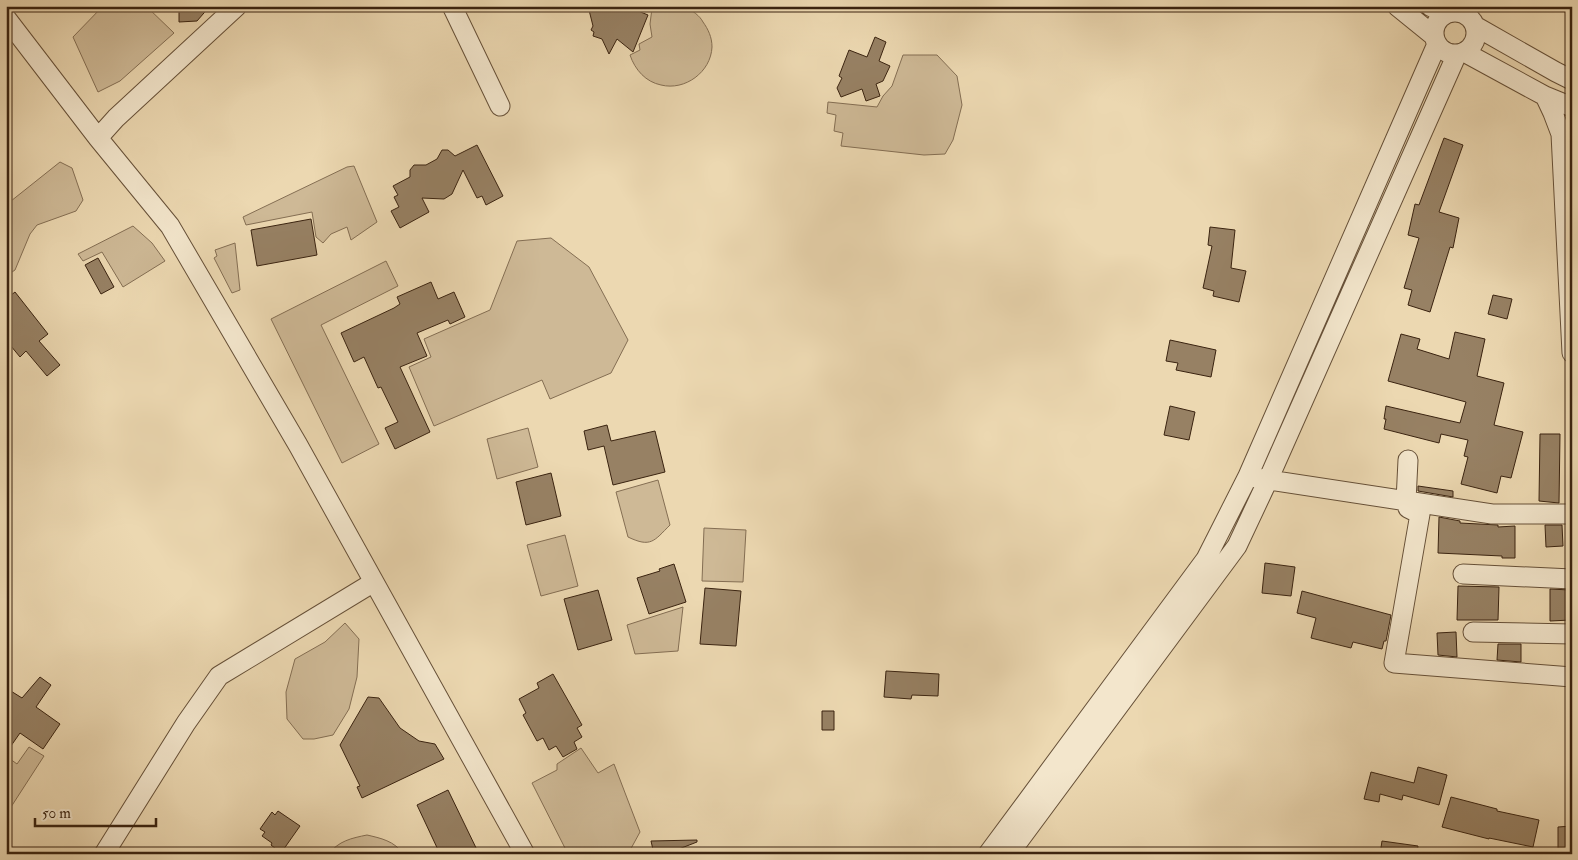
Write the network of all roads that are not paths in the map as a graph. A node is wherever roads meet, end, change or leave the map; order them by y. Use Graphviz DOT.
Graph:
graph roads {
  1 [pos="237,6"];
  2 [pos="452,6"];
  3 [pos="1397,6"];
  4 [pos="1456,12"];
  5 [pos="6,18"];
  6 [pos="1435,40"];
  7 [pos="1461,53"];
  8 [pos="1572,80"];
  9 [pos="1545,96"];
  10 [pos="500,106"];
  11 [pos="1572,107"];
  12 [pos="98,138"];
  13 [pos="1572,353"];
  14 [pos="1408,460"];
  15 [pos="1248,476"];
  16 [pos="1268,480"];
  17 [pos="1406,501"];
  18 [pos="1572,514"];
  19 [pos="1463,574"];
  20 [pos="1572,579"];
  21 [pos="374,582"];
  22 [pos="1473,632"];
  23 [pos="1572,634"];
  24 [pos="1572,677"];
  25 [pos="104,854"];
  26 [pos="525,854"];
  27 [pos="988,854"];
  28 [pos="1009,854"];
  1 -- 12 [label="street"];
  2 -- 10 [label="street"];
  3 -- 6 [label="street"];
  4 -- 6 [label="street"];
  4 -- 7 [label="street"];
  4 -- 8 [label="street"];
  5 -- 12 [label="street"];
  6 -- 7 [label="street"];
  6 -- 15 [label="street"];
  7 -- 9 [label="street"];
  7 -- 16 [label="street"];
  9 -- 11 [label="street"];
  9 -- 13 [label="street"];
  12 -- 21 [label="street"];
  14 -- 17 [label="street"];
  15 -- 16 [label="street"];
  15 -- 27 [label="street"];
  16 -- 17 [label="street"];
  16 -- 28 [label="street"];
  17 -- 18 [label="street"];
  17 -- 24 [label="street"];
  19 -- 20 [label="street"];
  21 -- 25 [label="street"];
  21 -- 26 [label="street"];
  22 -- 23 [label="street"];
}
